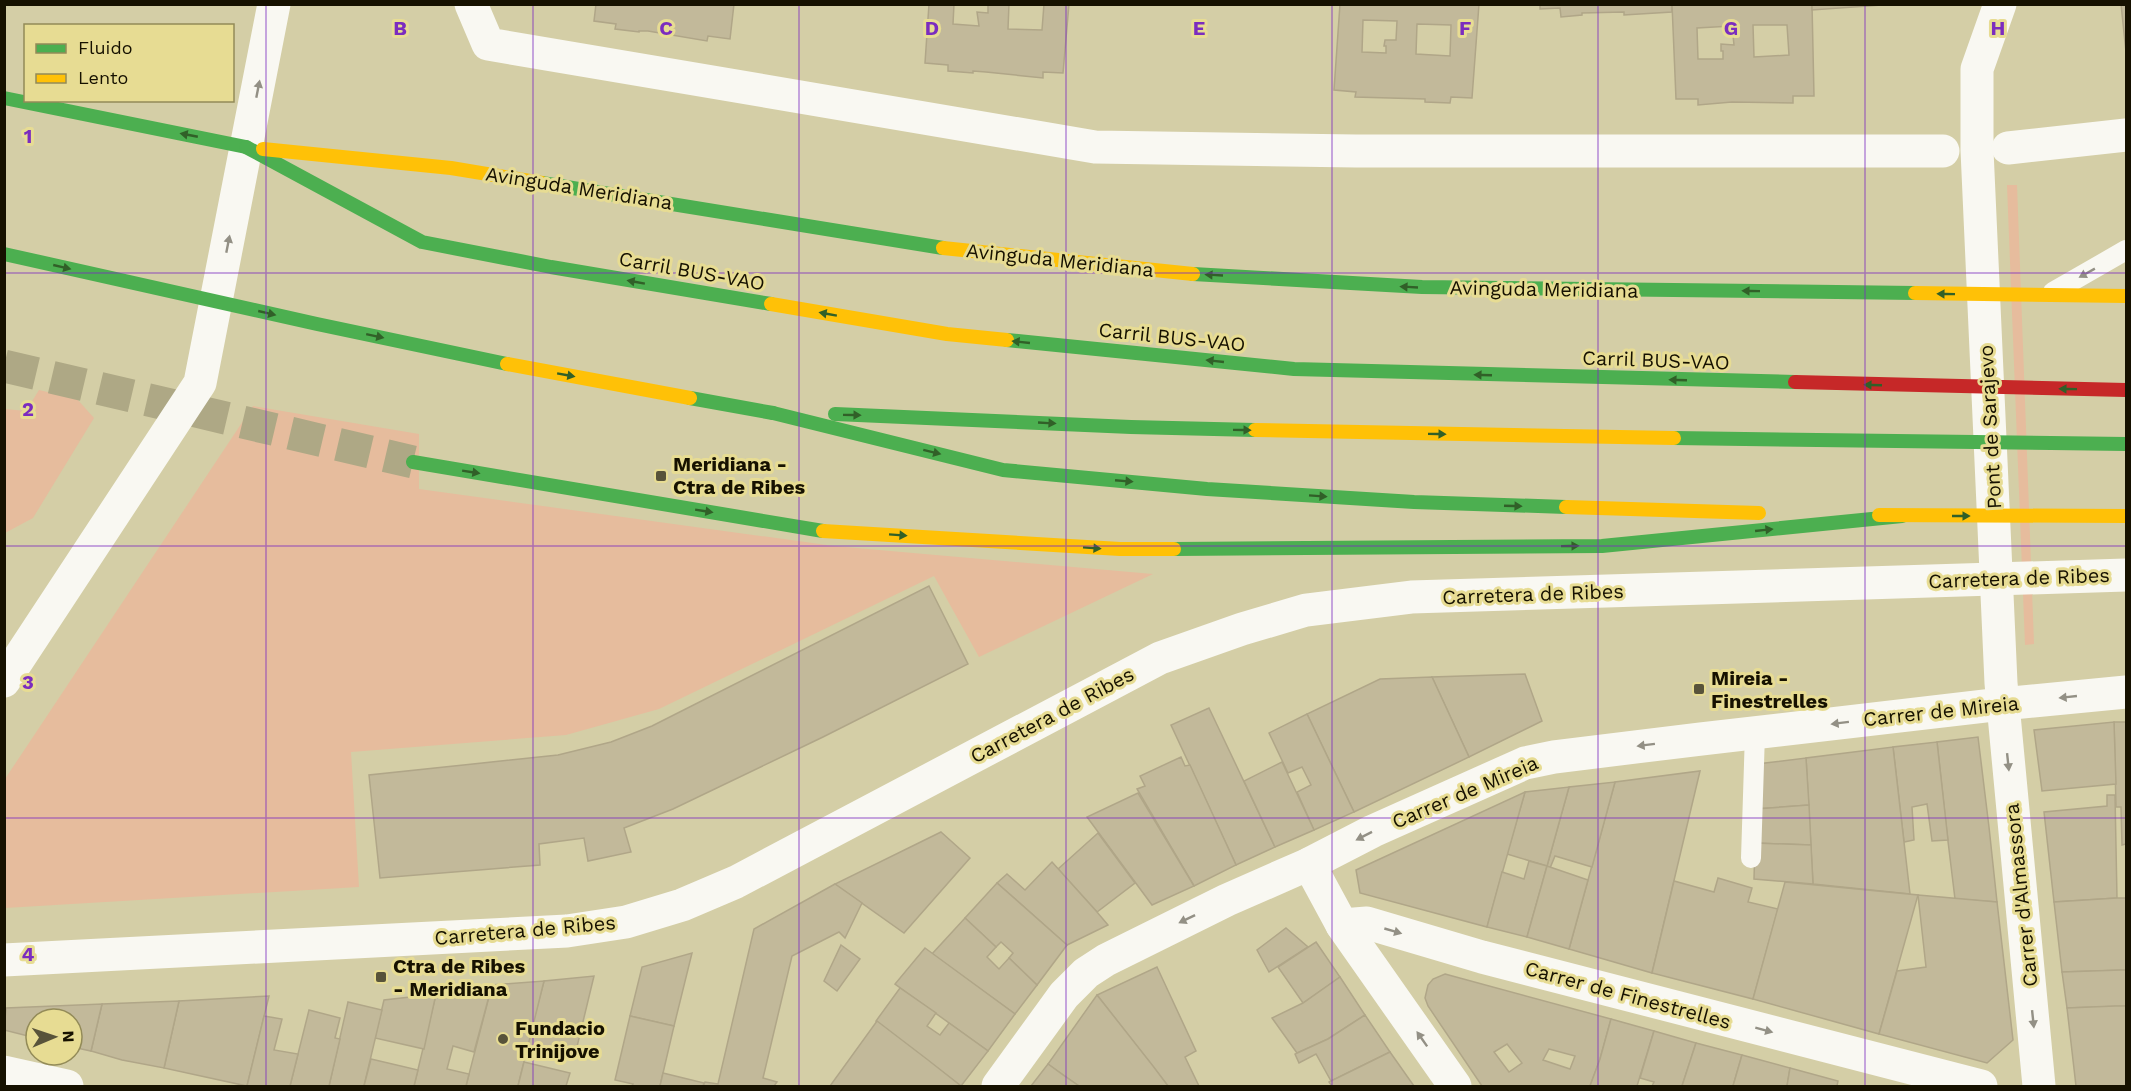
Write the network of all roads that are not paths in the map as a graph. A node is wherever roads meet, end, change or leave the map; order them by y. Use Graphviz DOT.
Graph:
graph roads {
  1 [pos="274,4"];
  2 [pos="471,4"];
  3 [pos="2000,4"];
  4 [pos="4,99"];
  5 [pos="2127,135"];
  6 [pos="246,147"];
  7 [pos="1993,149"];
  8 [pos="1943,151"];
  9 [pos="2127,250"];
  10 [pos="4,254"];
  11 [pos="2047,295"];
  12 [pos="2127,296"];
  13 [pos="216,301"];
  14 [pos="2127,390"];
  15 [pos="773,413"];
  16 [pos="2127,444"];
  17 [pos="413,462"];
  18 [pos="1902,516"];
  19 [pos="2127,516"];
  20 [pos="2127,575"];
  21 [pos="4,681"];
  22 [pos="2127,692"];
  23 [pos="2002,704"];
  24 [pos="1755,733"];
  25 [pos="1751,858"];
  26 [pos="1309,864"];
  27 [pos="1342,925"];
  28 [pos="4,960"];
  29 [pos="4,1072"];
  30 [pos="67,1086"];
  31 [pos="998,1086"];
  32 [pos="1455,1086"];
  33 [pos="1981,1086"];
  34 [pos="2039,1086"];
  6 -- 1 [label="street, one-way"];
  2 -- 8 [label="street"];
  3 -- 7 [label="street, Pont de Sarajevo"];
  6 -- 4 [label="main road, Avinguda Meridiana, one-way"];
  5 -- 7 [label="street"];
  11 -- 6 [label="main road, Avinguda Meridiana, one-way"];
  13 -- 6 [label="street, one-way"];
  14 -- 6 [label="main road, Carril BUS-VAO, one-way"];
  7 -- 23 [label="street, Pont de Sarajevo"];
  9 -- 11 [label="lane, one-way"];
  10 -- 13 [label="main road, one-way"];
  11 -- 12 [label="main road, Avinguda Meridiana"];
  13 -- 15 [label="main road, one-way"];
  13 -- 21 [label="street"];
  15 -- 16 [label="main road, one-way"];
  15 -- 18 [label="main road, one-way"];
  17 -- 18 [label="main road, one-way"];
  18 -- 19 [label="main road, one-way"];
  20 -- 28 [label="street, Carretera de Ribes"];
  22 -- 23 [label="street, Carrer de Mireia, one-way"];
  23 -- 24 [label="street, Carrer de Mireia, one-way"];
  23 -- 34 [label="street, Carrer d'Almassora, one-way"];
  24 -- 25 [label="lane"];
  24 -- 26 [label="street, Carrer de Mireia, one-way"];
  26 -- 27 [label="street"];
  26 -- 31 [label="street, Carrer de Mireia, one-way"];
  32 -- 27 [label="street, one-way"];
  27 -- 33 [label="street, Carrer de Finestrelles, one-way"];
  29 -- 30 [label="street"];
}
